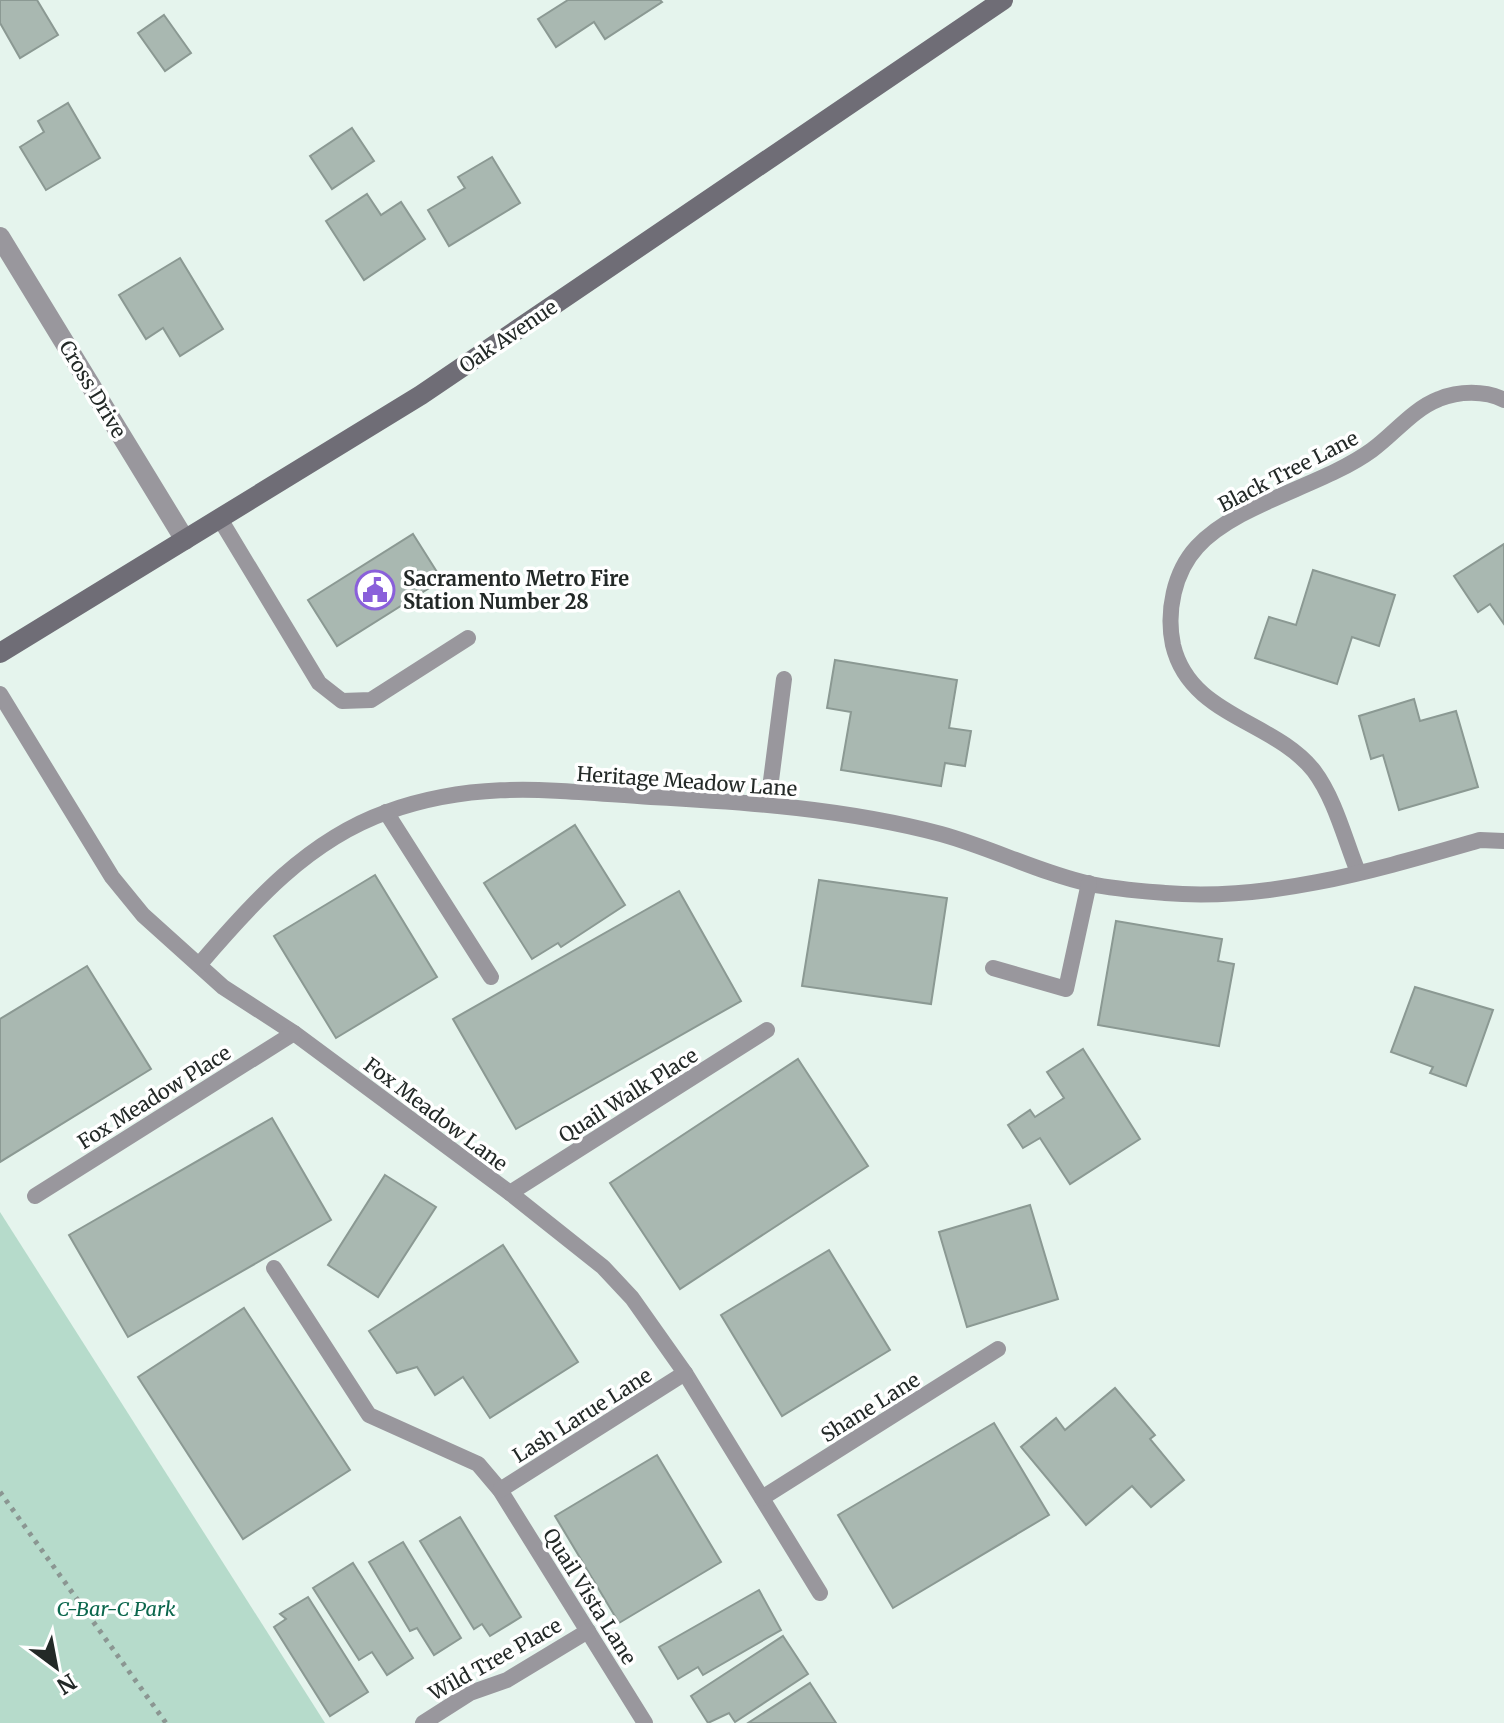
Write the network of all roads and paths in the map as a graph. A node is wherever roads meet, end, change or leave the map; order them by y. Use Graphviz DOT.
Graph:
graph roads {
  1 [pos="1003,0"];
  2 [pos="0,237"];
  3 [pos="1504,400"];
  4 [pos="220,519"];
  5 [pos="185,540"];
  6 [pos="468,638"];
  7 [pos="0,653"];
  8 [pos="784,679"];
  9 [pos="0,694"];
  10 [pos="768,804"];
  11 [pos="386,812"];
  12 [pos="1504,841"];
  13 [pos="1358,872"];
  14 [pos="1089,883"];
  15 [pos="199,965"];
  16 [pos="993,968"];
  17 [pos="491,977"];
  18 [pos="767,1030"];
  19 [pos="294,1033"];
  20 [pos="510,1193"];
  21 [pos="35,1196"];
  22 [pos="274,1268"];
  23 [pos="998,1349"];
  24 [pos="685,1373"];
  25 [pos="500,1490"];
  26 [pos="0,1492"];
  27 [pos="762,1498"];
  28 [pos="820,1593"];
  29 [pos="588,1631"];
  30 [pos="166,1723"];
  31 [pos="423,1723"];
  32 [pos="645,1723"];
  1 -- 4 [label="main road, Oak Avenue"];
  2 -- 5 [label="street, Cross Drive"];
  3 -- 13 [label="lane, Black Tree Lane"];
  4 -- 5 [label="main road, Oak Avenue"];
  4 -- 6 [label="lane"];
  5 -- 7 [label="main road, Oak Avenue"];
  8 -- 10 [label="lane"];
  9 -- 15 [label="lane, Fox Meadow Lane"];
  10 -- 11 [label="lane, Heritage Meadow Lane"];
  10 -- 14 [label="lane, Heritage Meadow Lane"];
  11 -- 15 [label="lane, Heritage Meadow Lane"];
  11 -- 17 [label="lane"];
  12 -- 13 [label="lane, Heritage Meadow Lane"];
  13 -- 14 [label="lane, Heritage Meadow Lane"];
  14 -- 16 [label="lane"];
  15 -- 19 [label="lane, Fox Meadow Lane"];
  18 -- 20 [label="lane, Quail Walk Place"];
  19 -- 20 [label="lane, Fox Meadow Lane"];
  19 -- 21 [label="lane, Fox Meadow Place"];
  20 -- 24 [label="lane, Fox Meadow Lane"];
  22 -- 25 [label="lane, Quail Vista Lane"];
  23 -- 27 [label="lane, Shane Lane"];
  24 -- 25 [label="lane, Lash Larue Lane"];
  24 -- 27 [label="lane, Fox Meadow Lane"];
  25 -- 29 [label="lane, Quail Vista Lane"];
  26 -- 30 [label="path"];
  27 -- 28 [label="lane, Fox Meadow Lane"];
  29 -- 31 [label="lane, Wild Tree Place"];
  29 -- 32 [label="lane, Quail Vista Lane"];
}
